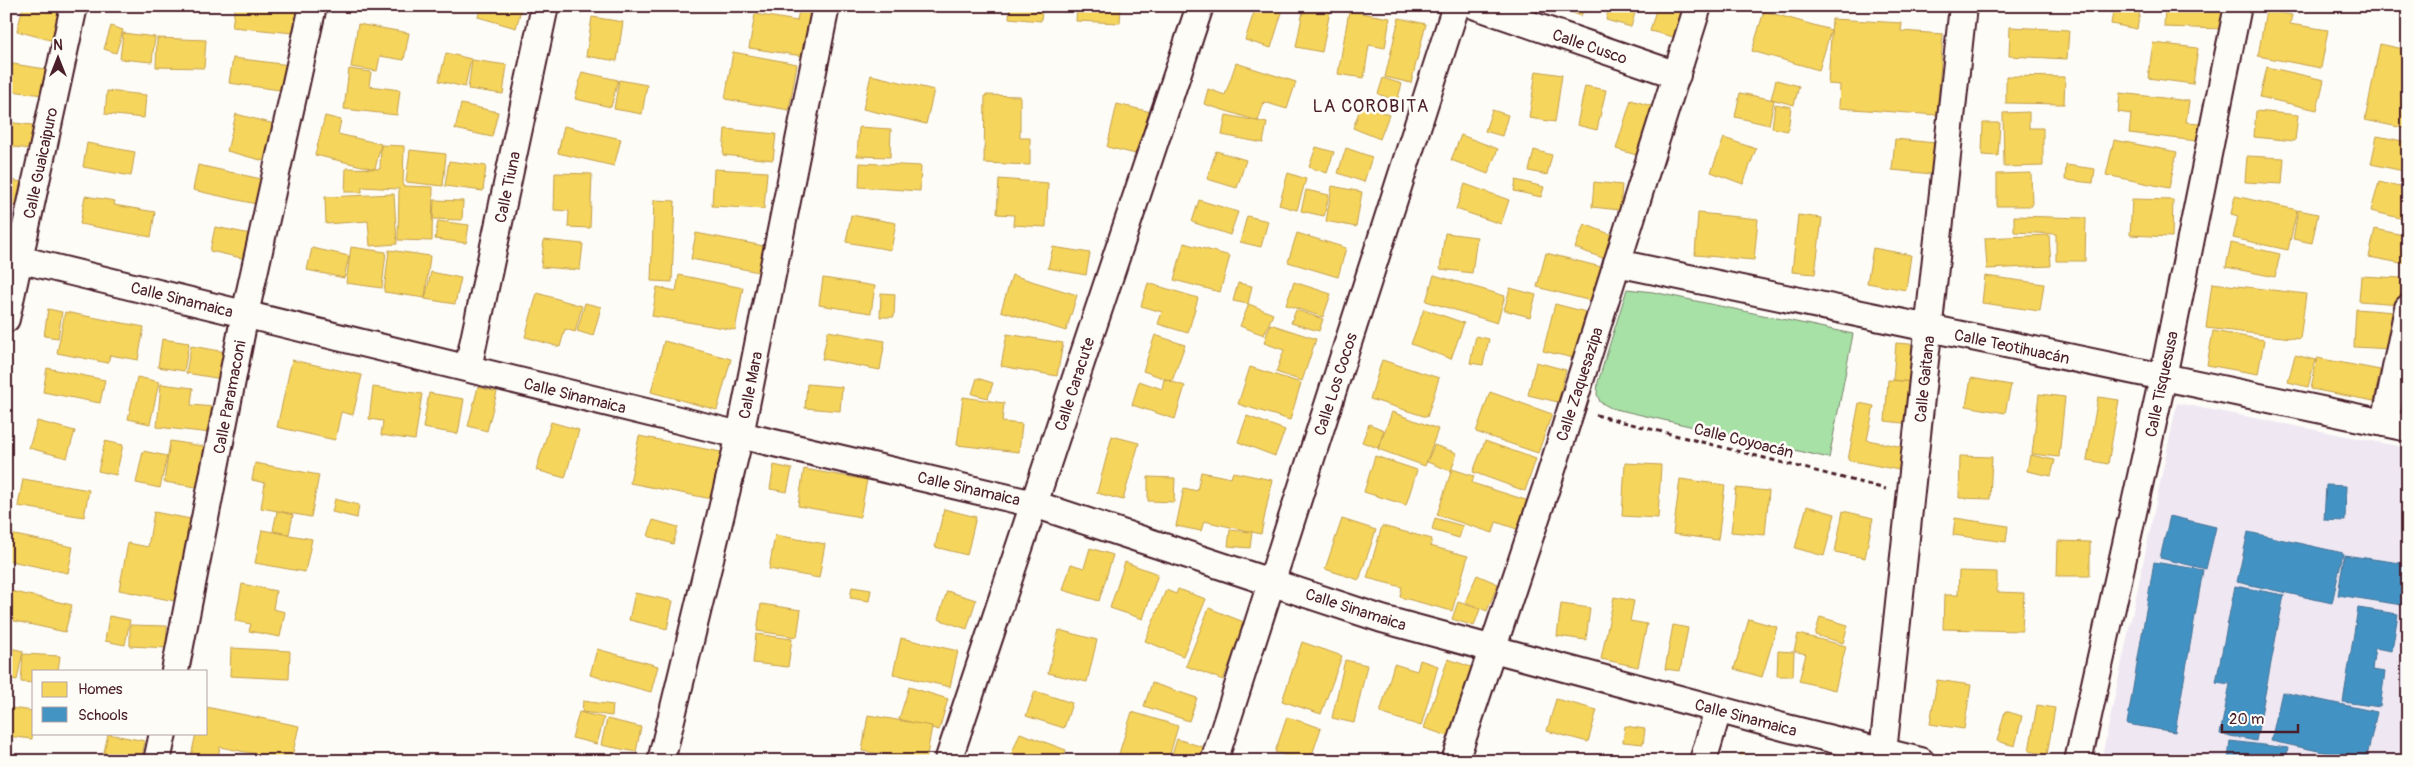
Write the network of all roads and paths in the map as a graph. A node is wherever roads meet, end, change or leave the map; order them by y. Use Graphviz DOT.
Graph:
graph roads {
  1 [pos="74,6"];
  2 [pos="312,6"];
  3 [pos="545,6"];
  4 [pos="826,6"];
  5 [pos="1200,6"];
  6 [pos="1456,6"];
  7 [pos="1476,6"];
  8 [pos="1698,6"];
  9 [pos="1964,6"];
  10 [pos="2238,6"];
  11 [pos="1677,75"];
  12 [pos="12,257"];
  13 [pos="1617,263"];
  14 [pos="2408,308"];
  15 [pos="245,314"];
  16 [pos="6,319"];
  17 [pos="1929,328"];
  18 [pos="468,368"];
  19 [pos="2163,377"];
  20 [pos="1572,408"];
  21 [pos="2396,426"];
  22 [pos="740,434"];
  23 [pos="1911,496"];
  24 [pos="1034,504"];
  25 [pos="1271,582"];
  26 [pos="1493,649"];
  27 [pos="175,670"];
  28 [pos="1718,710"];
  29 [pos="163,734"];
  30 [pos="1883,752"];
  31 [pos="157,761"];
  32 [pos="661,761"];
  33 [pos="948,761"];
  34 [pos="1214,761"];
  35 [pos="1455,761"];
  36 [pos="1703,761"];
  37 [pos="1921,761"];
  38 [pos="2078,761"];
  1 -- 12 [label="street, Calle Guaicaipuro"];
  2 -- 15 [label="street, Calle Paramaconi"];
  3 -- 18 [label="street, Calle Tiuna"];
  4 -- 22 [label="street, Calle Mara"];
  5 -- 24 [label="street, Calle Caracute"];
  6 -- 25 [label="street, Calle Los Cocos"];
  7 -- 11 [label="street, Calle Cusco"];
  8 -- 11 [label="street, Calle Zaquesazipa"];
  9 -- 17 [label="street, Calle Gaitana"];
  10 -- 19 [label="street, Calle Tisquesusa"];
  11 -- 13 [label="street, Calle Zaquesazipa"];
  12 -- 15 [label="street, Calle Sinamaica"];
  12 -- 16 [label="street, Calle Guaicaipuro"];
  13 -- 17 [label="street, Calle Teotihuacán"];
  13 -- 20 [label="street, Calle Zaquesazipa"];
  14 -- 21 [label="street"];
  15 -- 18 [label="street, Calle Sinamaica"];
  15 -- 27 [label="street, Calle Paramaconi"];
  17 -- 19 [label="street, Calle Teotihuacán"];
  17 -- 23 [label="street, Calle Gaitana"];
  18 -- 22 [label="street, Calle Sinamaica"];
  19 -- 21 [label="street, Calle Teotihuacán"];
  19 -- 38 [label="street, Calle Tisquesusa"];
  20 -- 23 [label="path, Calle Coyoacán"];
  20 -- 26 [label="street, Calle Zaquesazipa"];
  22 -- 24 [label="street, Calle Sinamaica"];
  22 -- 32 [label="street, Calle Mara"];
  23 -- 30 [label="street, Calle Gaitana"];
  24 -- 25 [label="street, Calle Sinamaica"];
  24 -- 33 [label="street, Calle Caracute"];
  25 -- 26 [label="street, Calle Sinamaica"];
  25 -- 34 [label="street, Calle Los Cocos"];
  26 -- 28 [label="street, Calle Sinamaica"];
  26 -- 35 [label="street, Calle Zaquesazipa"];
  28 -- 30 [label="street, Calle Sinamaica"];
  28 -- 36 [label="street"];
  29 -- 31 [label="street"];
  30 -- 37 [label="street, Calle Sinamaica"];
}
